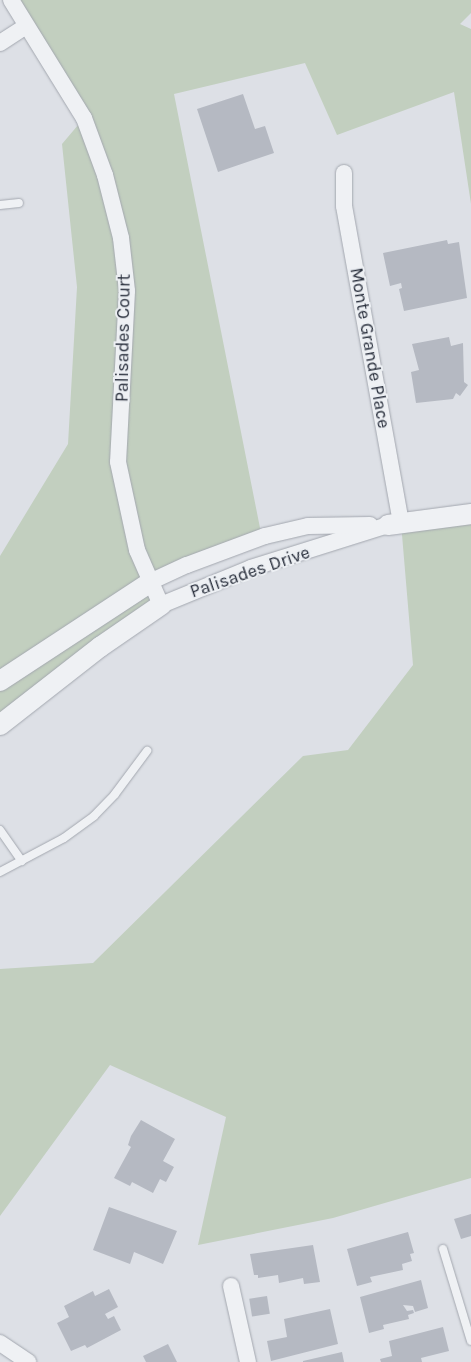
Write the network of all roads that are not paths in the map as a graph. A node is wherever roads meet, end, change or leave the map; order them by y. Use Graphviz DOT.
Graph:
graph roads {
  1 [pos="11,0"];
  2 [pos="26,26"];
  3 [pos="0,43"];
  4 [pos="344,173"];
  5 [pos="18,203"];
  6 [pos="0,205"];
  7 [pos="471,514"];
  8 [pos="394,524"];
  9 [pos="152,581"];
  10 [pos="161,605"];
  11 [pos="0,680"];
  12 [pos="0,725"];
  13 [pos="147,751"];
  14 [pos="0,830"];
  15 [pos="22,861"];
  16 [pos="0,872"];
  17 [pos="443,1249"];
  18 [pos="231,1286"];
  19 [pos="471,1341"];
  20 [pos="0,1344"];
  21 [pos="28,1362"];
  22 [pos="248,1362"];
  1 -- 2 [label="street, Palisades Court"];
  2 -- 3 [label="street"];
  2 -- 9 [label="street, Palisades Court"];
  4 -- 8 [label="street, Monte Grande Place"];
  5 -- 6 [label="lane"];
  7 -- 8 [label="street, Palisades Drive"];
  8 -- 9 [label="street, Palisades Drive"];
  8 -- 10 [label="street, Palisades Drive"];
  9 -- 10 [label="street, Palisades Court"];
  9 -- 11 [label="street, Palisades Drive"];
  10 -- 12 [label="street, Palisades Drive"];
  13 -- 15 [label="lane"];
  14 -- 15 [label="lane"];
  15 -- 16 [label="lane"];
  17 -- 19 [label="lane"];
  18 -- 22 [label="street"];
  20 -- 21 [label="street"];
}
